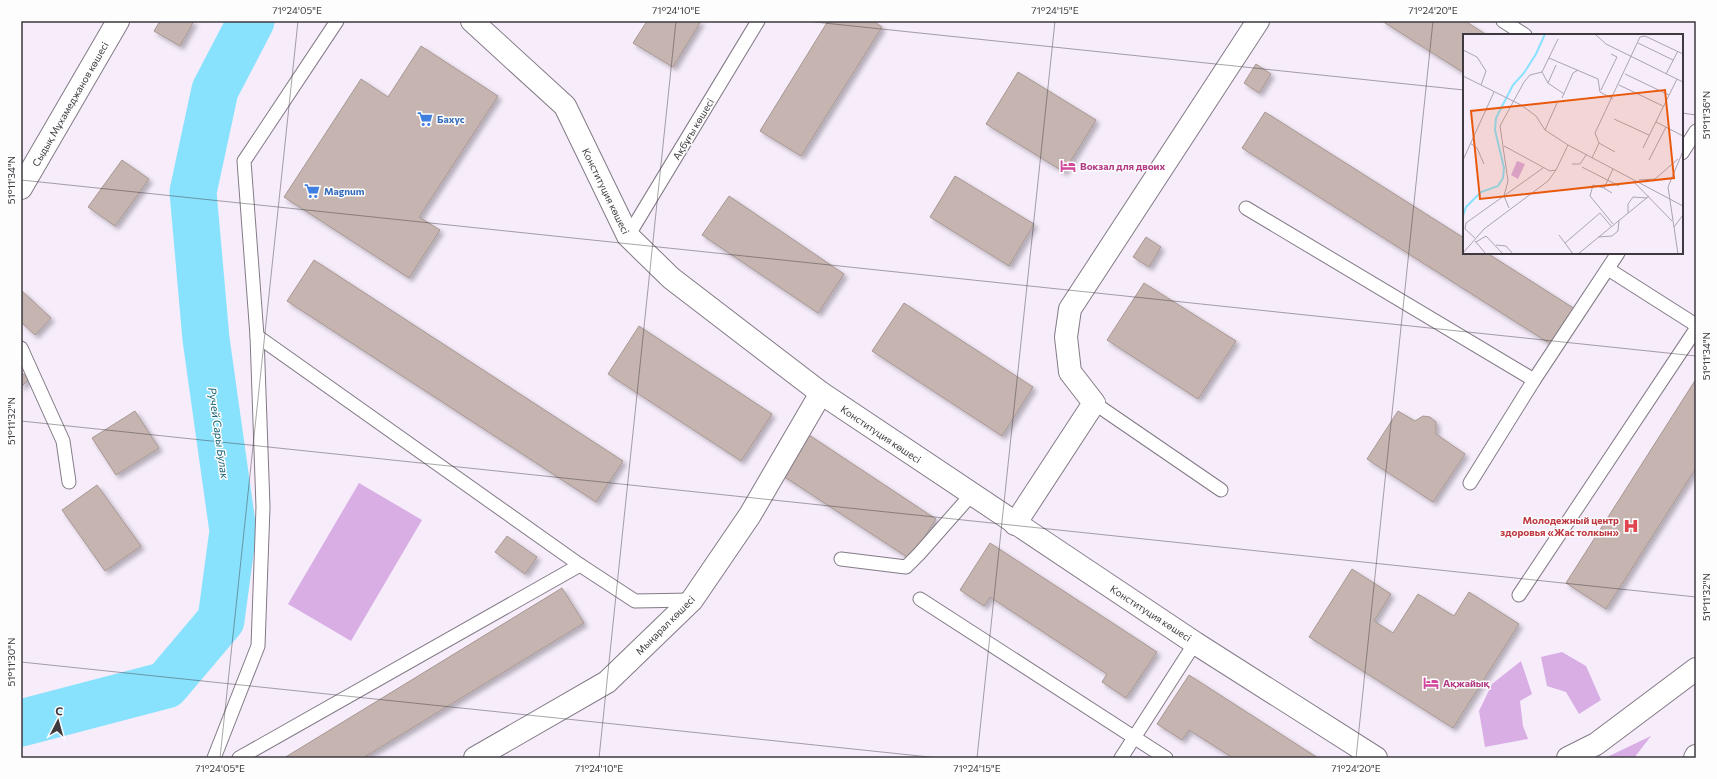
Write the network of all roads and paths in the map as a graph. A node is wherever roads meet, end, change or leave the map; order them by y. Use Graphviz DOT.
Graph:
graph roads {
  1 [pos="118,21"];
  2 [pos="337,21"];
  3 [pos="472,21"];
  4 [pos="758,21"];
  5 [pos="1502,21"];
  6 [pos="1251,24"];
  7 [pos="1523,34"];
  8 [pos="1690,135"];
  9 [pos="1683,151"];
  10 [pos="21,188"];
  11 [pos="1246,208"];
  12 [pos="628,236"];
  13 [pos="1617,254"];
  14 [pos="1608,269"];
  15 [pos="1696,325"];
  16 [pos="1696,329"];
  17 [pos="257,336"];
  18 [pos="21,348"];
  19 [pos="1534,380"];
  20 [pos="821,393"];
  21 [pos="1094,403"];
  22 [pos="69,482"];
  23 [pos="1470,483"];
  24 [pos="1221,490"];
  25 [pos="971,494"];
  26 [pos="1015,524"];
  27 [pos="841,559"];
  28 [pos="580,565"];
  29 [pos="1518,595"];
  30 [pos="920,599"];
  31 [pos="692,600"];
  32 [pos="1195,642"];
  33 [pos="1696,669"];
  34 [pos="1134,737"];
  35 [pos="1364,755"];
  36 [pos="214,758"];
  37 [pos="239,758"];
  38 [pos="475,758"];
  39 [pos="1121,758"];
  40 [pos="1166,758"];
  41 [pos="1388,758"];
  42 [pos="1568,758"];
  1 -- 10 [label="main road, Сыдық Мұхамеджанов көшесі"];
  2 -- 17 [label="lane"];
  3 -- 12 [label="main road, Конституция көшесі"];
  4 -- 12 [label="lane, Ақбұғы көшесі"];
  5 -- 7 [label="lane"];
  6 -- 21 [label="main road"];
  8 -- 9 [label="lane"];
  11 -- 19 [label="lane"];
  12 -- 20 [label="main road, Конституция көшесі"];
  13 -- 14 [label="lane"];
  14 -- 15 [label="lane"];
  14 -- 19 [label="lane"];
  16 -- 29 [label="lane"];
  17 -- 28 [label="lane"];
  17 -- 36 [label="lane"];
  18 -- 22 [label="lane"];
  19 -- 23 [label="lane"];
  20 -- 25 [label="main road, Конституция көшесі"];
  20 -- 31 [label="main road, Мыңарал көшесі"];
  21 -- 24 [label="lane"];
  21 -- 26 [label="main road"];
  25 -- 26 [label="main road, Конституция көшесі"];
  25 -- 27 [label="lane"];
  26 -- 32 [label="main road, Конституция көшесі"];
  28 -- 31 [label="lane"];
  28 -- 37 [label="lane"];
  30 -- 34 [label="lane"];
  31 -- 38 [label="main road, Мыңарал көшесі"];
  32 -- 34 [label="lane"];
  32 -- 35 [label="main road, Конституция көшесі"];
  33 -- 42 [label="main road"];
  34 -- 39 [label="lane"];
  34 -- 40 [label="lane"];
  35 -- 41 [label="main road, Конституция көшесі"];
}
